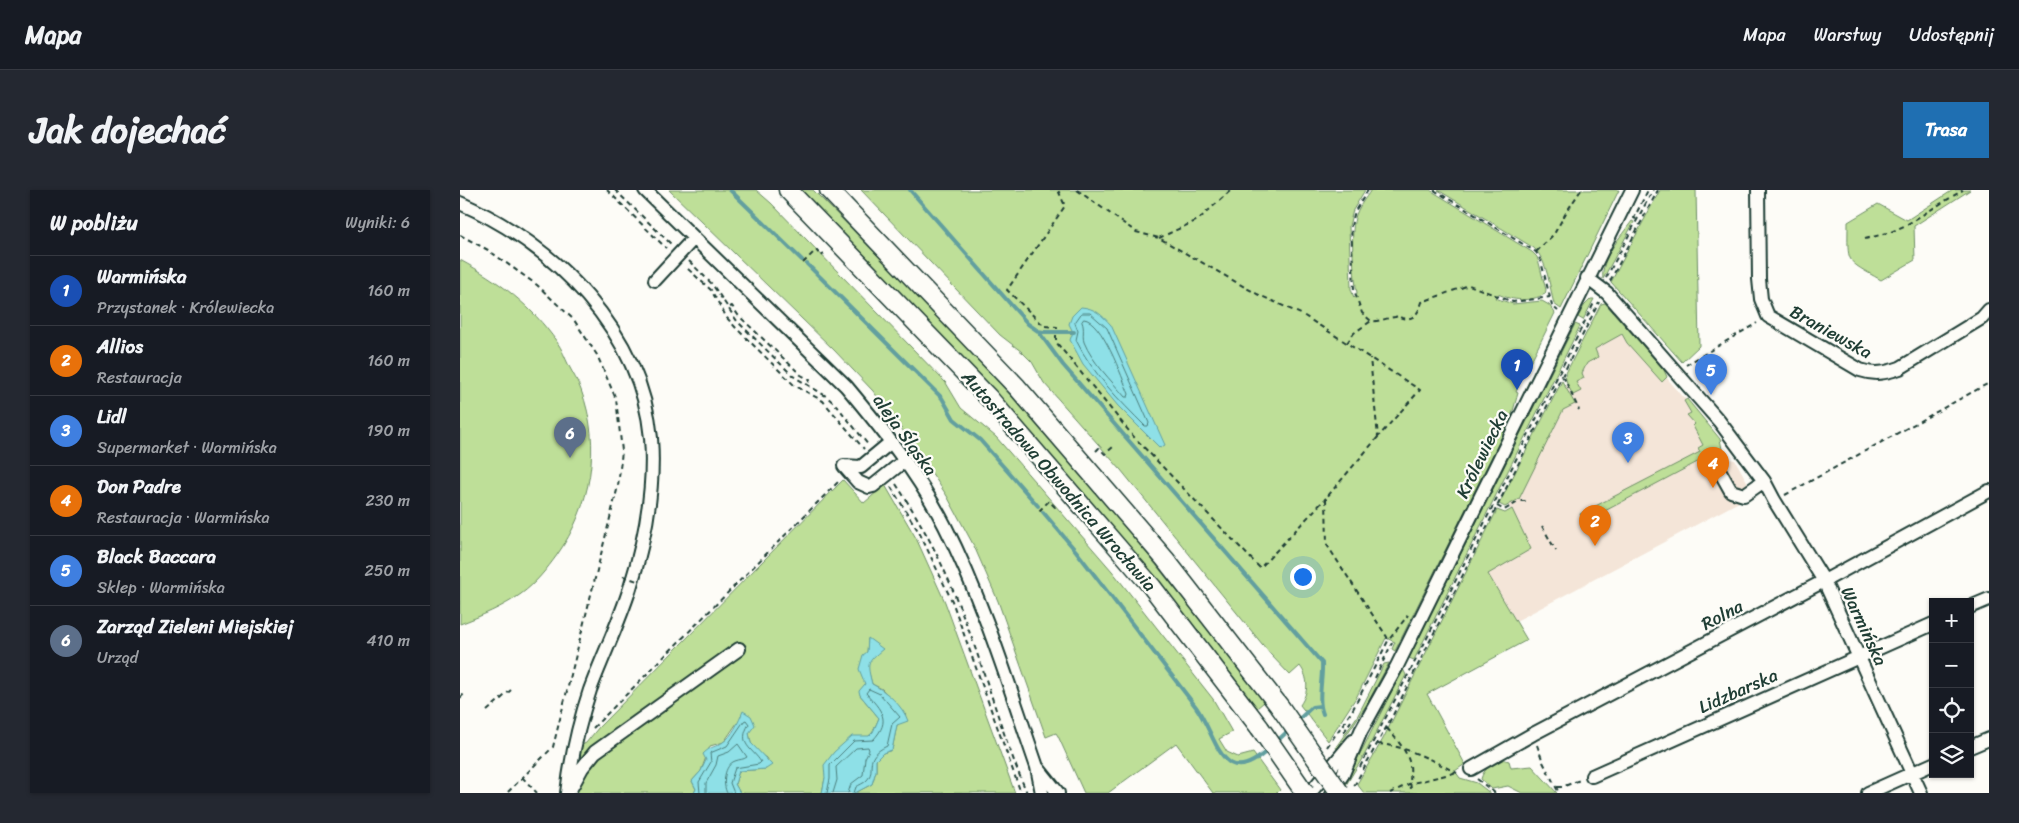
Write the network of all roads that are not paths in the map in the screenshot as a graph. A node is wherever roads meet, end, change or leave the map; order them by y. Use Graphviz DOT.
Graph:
graph roads {
  1 [pos="644,190"];
  2 [pos="788,190"];
  3 [pos="829,190"];
  4 [pos="1632,190"];
  5 [pos="1758,190"];
  6 [pos="460,203"];
  7 [pos="694,238"];
  8 [pos="1587,278"];
  9 [pos="655,280"];
  10 [pos="1989,310"];
  11 [pos="890,442"];
  12 [pos="1713,459"];
  13 [pos="904,461"];
  14 [pos="1764,481"];
  15 [pos="1989,491"];
  16 [pos="1824,581"];
  17 [pos="1989,599"];
  18 [pos="1974,605"];
  19 [pos="1929,626"];
  20 [pos="739,649"];
  21 [pos="1859,656"];
  22 [pos="1361,731"];
  23 [pos="1989,739"];
  24 [pos="1974,745"];
  25 [pos="1929,766"];
  26 [pos="1038,767"];
  27 [pos="1471,769"];
  28 [pos="1912,774"];
  29 [pos="1592,776"];
  30 [pos="568,793"];
  31 [pos="1042,793"];
  32 [pos="1058,793"];
  33 [pos="1305,793"];
  34 [pos="1310,793"];
  35 [pos="1331,793"];
  36 [pos="1340,793"];
  37 [pos="1868,793"];
  38 [pos="1920,793"];
  1 -- 7 [label="street, aleja Śląska"];
  2 -- 33 [label="highway, Autostradowa Obwodnica Wrocławia, bridge"];
  3 -- 36 [label="highway, Autostradowa Obwodnica Wrocławia, bridge"];
  4 -- 8 [label="street, Królewiecka"];
  5 -- 10 [label="street, Braniewska"];
  6 -- 30 [label="street"];
  7 -- 9 [label="street"];
  7 -- 11 [label="street, aleja Śląska"];
  8 -- 14 [label="street, Warmińska"];
  8 -- 22 [label="street, Królewiecka"];
  11 -- 13 [label="street, aleja Śląska"];
  11 -- 13 [label="street"];
  12 -- 14 [label="street"];
  13 -- 26 [label="street, aleja Śląska"];
  14 -- 16 [label="street, Warmińska"];
  15 -- 16 [label="street, Rolna"];
  16 -- 21 [label="street, Warmińska"];
  16 -- 27 [label="street, Rolna"];
  17 -- 18 [label="street"];
  19 -- 21 [label="street, Lidzbarska"];
  20 -- 30 [label="street"];
  21 -- 28 [label="street, Warmińska"];
  21 -- 29 [label="street, Lidzbarska"];
  22 -- 34 [label="street, Królewiecka"];
  22 -- 35 [label="street, Królewiecka"];
  23 -- 24 [label="street"];
  25 -- 28 [label="street"];
  26 -- 31 [label="street, aleja Śląska"];
  26 -- 32 [label="street, aleja Śląska"];
  28 -- 37 [label="street"];
  28 -- 38 [label="street, Warmińska"];
}
